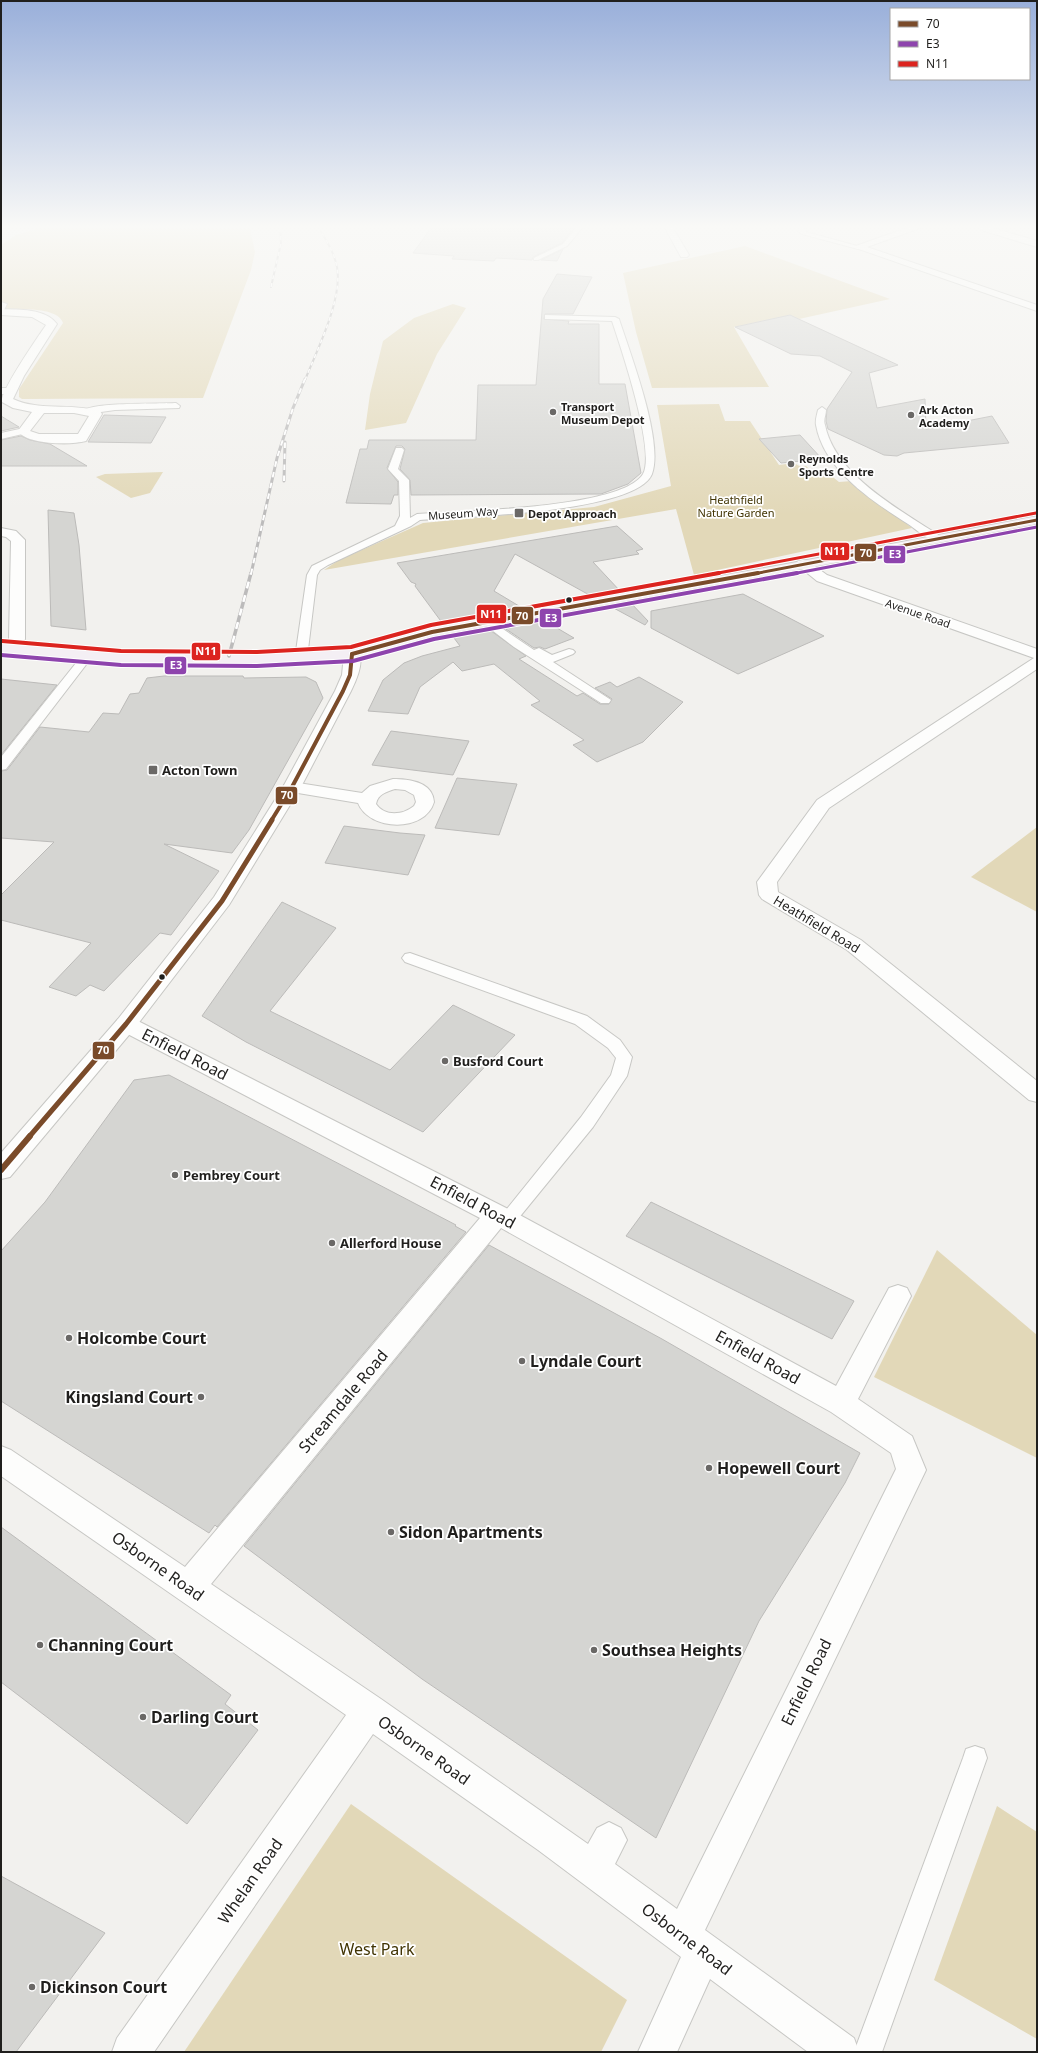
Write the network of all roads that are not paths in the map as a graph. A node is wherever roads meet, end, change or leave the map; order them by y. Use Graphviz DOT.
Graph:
graph roads {
  1 [pos="52,324"];
  2 [pos="617,324"];
  3 [pos="6,391"];
  4 [pos="176,406"];
  5 [pos="40,410"];
  6 [pos="822,410"];
  7 [pos="87,411"];
  8 [pos="24,431"];
  9 [pos="1,436"];
  10 [pos="399,450"];
  11 [pos="1037,520"];
  12 [pos="399,527"];
  13 [pos="1,532"];
  14 [pos="936,538"];
  15 [pos="803,564"];
  16 [pos="492,622"];
  17 [pos="522,640"];
  18 [pos="8,649"];
  19 [pos="539,651"];
  20 [pos="570,652"];
  21 [pos="352,654"];
  22 [pos="1037,654"];
  23 [pos="88,655"];
  24 [pos="295,658"];
  25 [pos="1037,662"];
  26 [pos="605,700"];
  27 [pos="1,766"];
  28 [pos="292,787"];
  29 [pos="367,799"];
  30 [pos="410,958"];
  31 [pos="126,1024"];
  32 [pos="1037,1094"];
  33 [pos="1,1170"];
  34 [pos="502,1217"];
  35 [pos="898,1296"];
  36 [pos="841,1403"];
  37 [pos="1,1459"];
  38 [pos="189,1588"];
  39 [pos="369,1711"];
  40 [pos="975,1758"];
  41 [pos="609,1840"];
  42 [pos="593,1870"];
  43 [pos="693,1943"];
  44 [pos="131,2052"];
  45 [pos="657,2052"];
  46 [pos="840,2052"];
  47 [pos="868,2052"];
  1 -- 3 [label="street"];
  2 -- 12 [label="lane, Museum Way"];
  3 -- 5 [label="street"];
  4 -- 7 [label="lane"];
  5 -- 7 [label="street"];
  5 -- 8 [label="street"];
  6 -- 14 [label="lane"];
  7 -- 8 [label="street"];
  8 -- 9 [label="lane"];
  10 -- 12 [label="lane"];
  11 -- 14 [label="main road"];
  12 -- 24 [label="lane, Museum Way"];
  13 -- 18 [label="street"];
  14 -- 15 [label="main road"];
  15 -- 16 [label="main road"];
  15 -- 22 [label="street, Avenue Road"];
  16 -- 17 [label="lane"];
  16 -- 21 [label="main road"];
  16 -- 26 [label="lane"];
  18 -- 23 [label="main road"];
  19 -- 20 [label="lane"];
  21 -- 24 [label="main road"];
  21 -- 28 [label="street"];
  23 -- 24 [label="main road"];
  23 -- 27 [label="lane"];
  25 -- 32 [label="street, Heathfield Road"];
  28 -- 29 [label="street"];
  28 -- 31 [label="street"];
  30 -- 34 [label="lane"];
  31 -- 33 [label="street"];
  31 -- 34 [label="street, Enfield Road"];
  34 -- 36 [label="street, Enfield Road"];
  34 -- 38 [label="street, Streamdale Road"];
  35 -- 36 [label="street"];
  36 -- 43 [label="street, Enfield Road"];
  37 -- 38 [label="street, Osborne Road"];
  38 -- 39 [label="street, Osborne Road"];
  39 -- 42 [label="street, Osborne Road"];
  39 -- 44 [label="street, Whelan Road"];
  40 -- 47 [label="lane"];
  41 -- 42 [label="street"];
  42 -- 43 [label="street, Osborne Road"];
  43 -- 45 [label="street, Enfield Road"];
  43 -- 46 [label="street, Osborne Road"];
}
